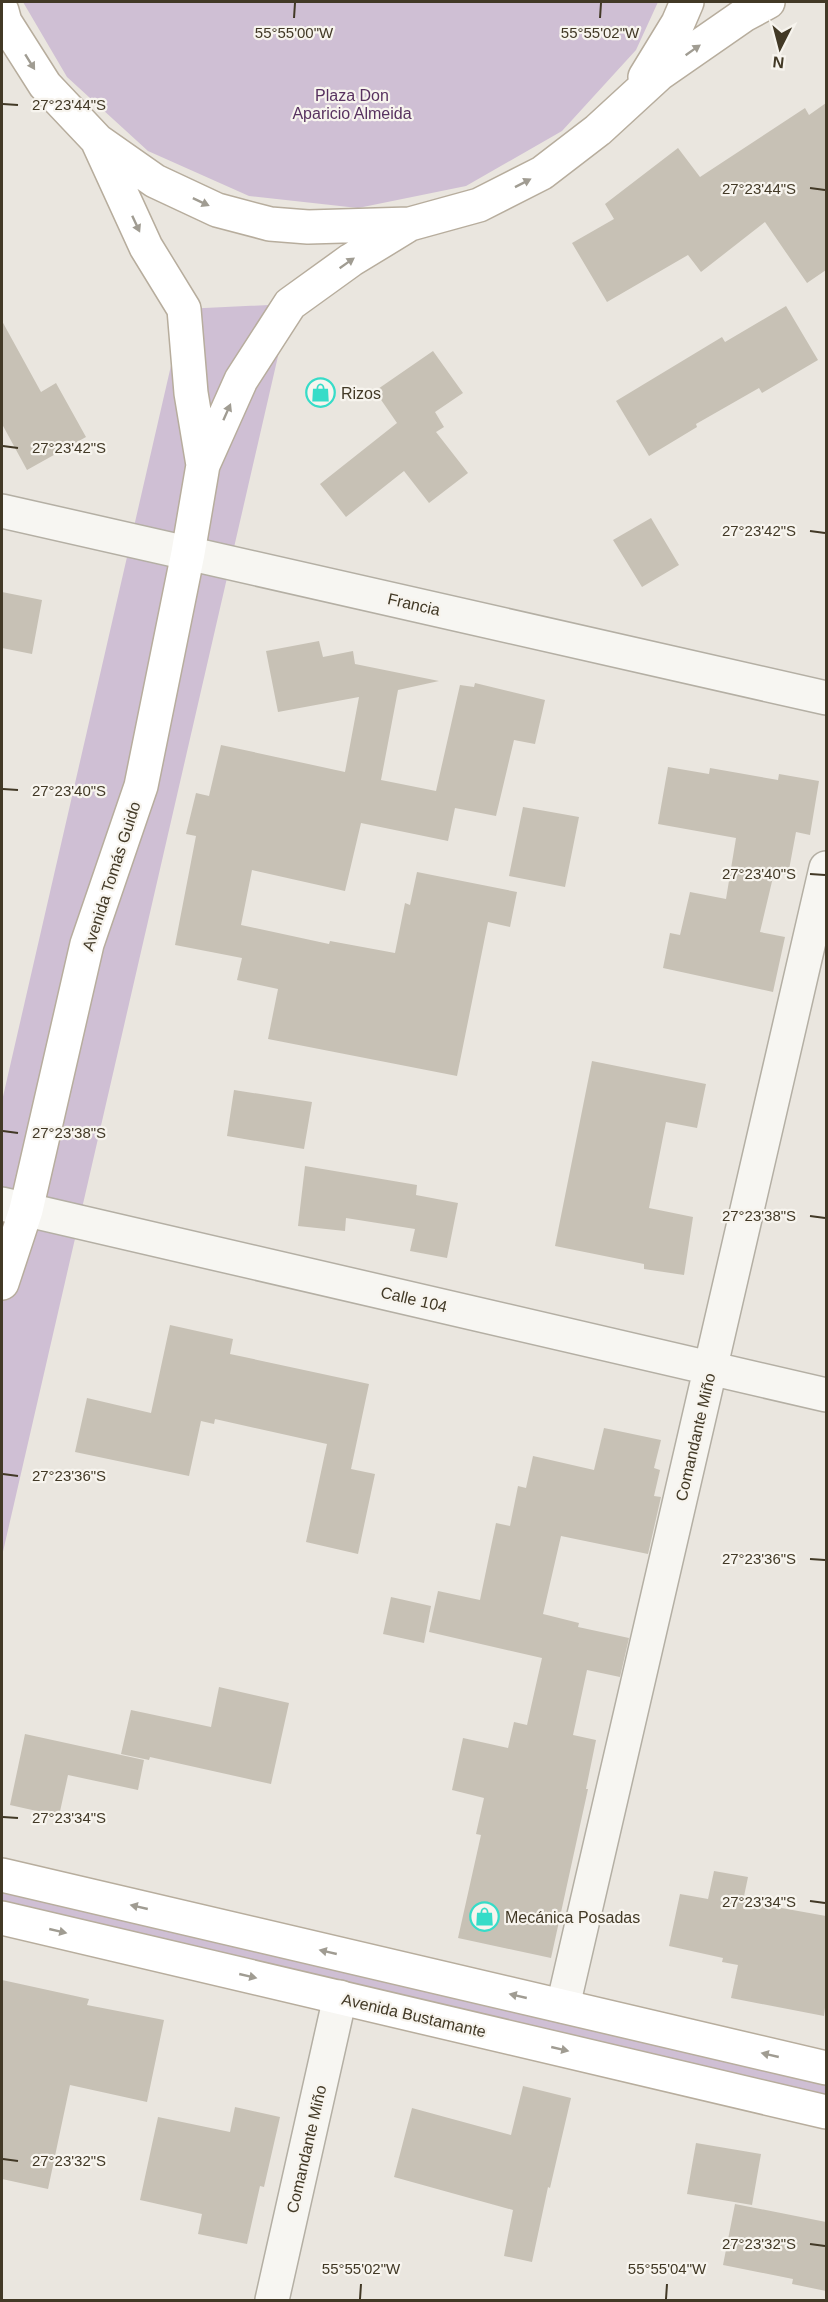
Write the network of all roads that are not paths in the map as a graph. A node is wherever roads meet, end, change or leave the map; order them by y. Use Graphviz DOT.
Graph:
graph roads {
  1 [pos="687,2"];
  2 [pos="768,2"];
  3 [pos="2,11"];
  4 [pos="598,130"];
  5 [pos="97,140"];
  6 [pos="411,224"];
  7 [pos="203,465"];
  8 [pos="2,511"];
  9 [pos="188,553"];
  10 [pos="826,698"];
  11 [pos="826,868"];
  12 [pos="14,1207"];
  13 [pos="2,1283"];
  14 [pos="711,1368"];
  15 [pos="826,1395"];
  16 [pos="2,1875"];
  17 [pos="2,1918"];
  18 [pos="340,1997"];
  19 [pos="563,2006"];
  20 [pos="826,2068"];
  21 [pos="826,2112"];
  22 [pos="272,2301"];
  1 -- 4 [label="main road, Avenida Tomás Guido"];
  4 -- 2 [label="main road, Avenida Tomás Guido, one-way"];
  3 -- 5 [label="main road, Avenida Tomás Guido, one-way"];
  6 -- 4 [label="main road, Avenida Tomás Guido, one-way"];
  5 -- 6 [label="main road, Avenida Tomás Guido, one-way"];
  5 -- 7 [label="main road, Avenida Tomás Guido, one-way"];
  7 -- 6 [label="main road, Avenida Tomás Guido, one-way"];
  7 -- 9 [label="main road, Avenida Tomás Guido"];
  8 -- 9 [label="street, Francia"];
  9 -- 10 [label="street, Francia"];
  9 -- 12 [label="main road, Avenida Tomás Guido"];
  11 -- 14 [label="street, Comandante Miño"];
  12 -- 13 [label="main road, Avenida Tomás Guido"];
  12 -- 14 [label="street, Calle 104"];
  14 -- 15 [label="street, Calle 104"];
  14 -- 19 [label="street, Comandante Miño"];
  19 -- 16 [label="main road, one-way"];
  17 -- 18 [label="main road, Avenida Bustamante, one-way"];
  18 -- 21 [label="main road, Avenida Bustamante, one-way"];
  18 -- 22 [label="street, Comandante Miño"];
  20 -- 19 [label="main road, one-way"];
}
